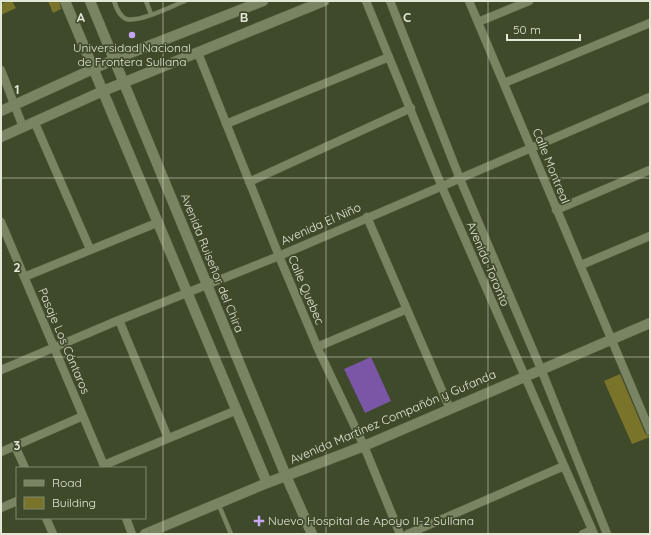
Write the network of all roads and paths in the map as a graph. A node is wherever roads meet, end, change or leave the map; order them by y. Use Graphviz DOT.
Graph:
graph roads {
  1 [pos="65,1"];
  2 [pos="90,1"];
  3 [pos="114,1"];
  4 [pos="146,1"];
  5 [pos="185,1"];
  6 [pos="263,1"];
  7 [pos="324,1"];
  8 [pos="366,1"];
  9 [pos="390,1"];
  10 [pos="469,1"];
  11 [pos="529,1"];
  12 [pos="179,2"];
  13 [pos="151,14"];
  14 [pos="478,22"];
  15 [pos="650,23"];
  16 [pos="198,53"];
  17 [pos="389,57"];
  18 [pos="115,59"];
  19 [pos="93,69"];
  20 [pos="1,70"];
  21 [pos="124,83"];
  22 [pos="504,84"];
  23 [pos="103,92"];
  24 [pos="650,98"];
  25 [pos="14,105"];
  26 [pos="411,108"];
  27 [pos="1,111"];
  28 [pos="34,121"];
  29 [pos="226,124"];
  30 [pos="23,127"];
  31 [pos="1,137"];
  32 [pos="531,148"];
  33 [pos="650,170"];
  34 [pos="460,179"];
  35 [pos="249,182"];
  36 [pos="442,187"];
  37 [pos="556,210"];
  38 [pos="367,217"];
  39 [pos="159,222"];
  40 [pos="2,226"];
  41 [pos="650,236"];
  42 [pos="90,249"];
  43 [pos="279,256"];
  44 [pos="581,264"];
  45 [pos="24,277"];
  46 [pos="208,285"];
  47 [pos="188,293"];
  48 [pos="406,308"];
  49 [pos="119,320"];
  50 [pos="650,323"];
  51 [pos="612,339"];
  52 [pos="317,346"];
  53 [pos="54,348"];
  54 [pos="541,369"];
  55 [pos="1,370"];
  56 [pos="524,376"];
  57 [pos="450,409"];
  58 [pos="237,410"];
  59 [pos="83,416"];
  60 [pos="650,431"];
  61 [pos="168,438"];
  62 [pos="15,446"];
  63 [pos="364,446"];
  64 [pos="1,452"];
  65 [pos="564,466"];
  66 [pos="25,467"];
  67 [pos="105,467"];
  68 [pos="286,476"];
  69 [pos="267,483"];
  70 [pos="16,501"];
  71 [pos="218,504"];
  72 [pos="1,508"];
  73 [pos="46,519"];
  74 [pos="126,519"];
  75 [pos="593,532"];
  76 [pos="54,534"];
  77 [pos="132,534"];
  78 [pos="145,534"];
  79 [pos="231,534"];
  80 [pos="312,534"];
  81 [pos="400,534"];
  82 [pos="408,534"];
  83 [pos="583,534"];
  84 [pos="607,534"];
  1 -- 19 [label="street"];
  2 -- 18 [label="street, Avenida Ruiseñor del Chira"];
  3 -- 13 [label="lane"];
  4 -- 13 [label="lane"];
  5 -- 12 [label="lane"];
  6 -- 18 [label="street"];
  7 -- 16 [label="street"];
  8 -- 17 [label="street, Avenida Toronto"];
  9 -- 34 [label="street, Avenida Toronto"];
  10 -- 14 [label="street, Calle Montreal"];
  11 -- 14 [label="street"];
  12 -- 13 [label="lane"];
  14 -- 22 [label="street, Calle Montreal"];
  15 -- 22 [label="street"];
  16 -- 21 [label="street"];
  16 -- 29 [label="street, Calle Quebec"];
  17 -- 26 [label="street, Avenida Toronto"];
  17 -- 29 [label="street"];
  18 -- 19 [label="street"];
  18 -- 21 [label="street, Avenida Ruiseñor del Chira"];
  19 -- 23 [label="street"];
  19 -- 25 [label="street"];
  20 -- 25 [label="street"];
  21 -- 23 [label="street"];
  21 -- 46 [label="street, Avenida Ruiseñor del Chira"];
  22 -- 32 [label="street, Calle Montreal"];
  23 -- 28 [label="street"];
  23 -- 39 [label="street"];
  24 -- 32 [label="street, Avenida El Niño"];
  25 -- 27 [label="street"];
  25 -- 30 [label="street"];
  26 -- 35 [label="street"];
  26 -- 36 [label="street, Avenida Toronto"];
  28 -- 30 [label="street"];
  28 -- 42 [label="street"];
  29 -- 35 [label="street, Calle Quebec"];
  30 -- 31 [label="street"];
  32 -- 34 [label="street, Avenida El Niño"];
  32 -- 37 [label="street, Calle Montreal"];
  33 -- 37 [label="street"];
  34 -- 36 [label="street, Avenida El Niño"];
  34 -- 54 [label="street, Avenida Toronto"];
  35 -- 43 [label="street, Calle Quebec"];
  36 -- 38 [label="street, Avenida El Niño"];
  36 -- 56 [label="street, Avenida Toronto"];
  37 -- 44 [label="street, Calle Montreal"];
  38 -- 43 [label="street, Avenida El Niño"];
  38 -- 48 [label="street"];
  39 -- 42 [label="street"];
  39 -- 47 [label="street"];
  40 -- 45 [label="street, Pasaje Los Cántaros"];
  41 -- 44 [label="street"];
  42 -- 45 [label="street"];
  43 -- 46 [label="street, Avenida El Niño"];
  43 -- 52 [label="street, Calle Quebec"];
  44 -- 51 [label="street, Calle Montreal"];
  45 -- 53 [label="street, Pasaje Los Cántaros"];
  46 -- 47 [label="street, Avenida El Niño"];
  46 -- 68 [label="street, Avenida Ruiseñor del Chira"];
  47 -- 49 [label="street, Avenida El Niño"];
  47 -- 58 [label="street"];
  48 -- 52 [label="street"];
  48 -- 57 [label="street"];
  49 -- 53 [label="street, Avenida El Niño"];
  49 -- 61 [label="street"];
  50 -- 51 [label="street, Avenida Martínez Compañón y Gufanda"];
  51 -- 54 [label="street, Avenida Martínez Compañón y Gufanda"];
  51 -- 60 [label="street, Calle Montreal"];
  52 -- 63 [label="street, Calle Quebec"];
  53 -- 55 [label="street, Avenida El Niño"];
  53 -- 59 [label="street, Pasaje Los Cántaros"];
  54 -- 56 [label="street, Avenida Martínez Compañón y Gufanda"];
  54 -- 84 [label="street, Avenida Toronto"];
  56 -- 57 [label="street, Avenida Martínez Compañón y Gufanda"];
  56 -- 65 [label="street, Avenida Toronto"];
  57 -- 63 [label="street, Avenida Martínez Compañón y Gufanda"];
  58 -- 61 [label="street"];
  58 -- 69 [label="street"];
  59 -- 62 [label="street"];
  59 -- 67 [label="street, Pasaje Los Cántaros"];
  61 -- 67 [label="street"];
  62 -- 64 [label="street"];
  62 -- 66 [label="street"];
  63 -- 68 [label="street, Avenida Martínez Compañón y Gufanda"];
  63 -- 81 [label="street, Calle Quebec"];
  65 -- 75 [label="street, Avenida Toronto"];
  65 -- 82 [label="street"];
  68 -- 69 [label="street, Avenida Martínez Compañón y Gufanda"];
  68 -- 80 [label="street, Avenida Ruiseñor del Chira"];
  69 -- 71 [label="street, Avenida Martínez Compañón y Gufanda"];
  70 -- 72 [label="street"];
  71 -- 78 [label="street, Avenida Martínez Compañón y Gufanda"];
  71 -- 79 [label="lane"];
  73 -- 76 [label="street"];
  74 -- 77 [label="street"];
  75 -- 83 [label="street"];
}
